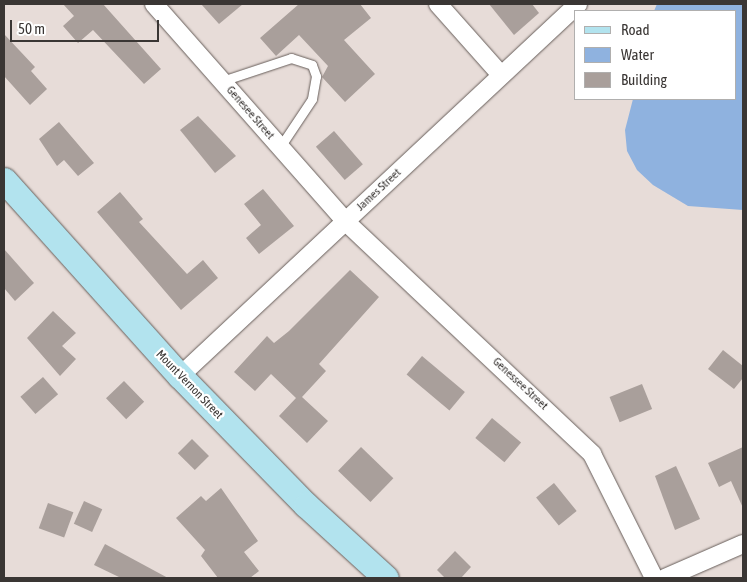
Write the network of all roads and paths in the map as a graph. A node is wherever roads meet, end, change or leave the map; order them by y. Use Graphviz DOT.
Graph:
graph roads {
  1 [pos="154,4"];
  2 [pos="438,4"];
  3 [pos="578,4"];
  4 [pos="501,76"];
  5 [pos="222,82"];
  6 [pos="280,147"];
  7 [pos="4,180"];
  8 [pos="345,222"];
  9 [pos="180,376"];
  10 [pos="743,544"];
  11 [pos="386,578"];
  12 [pos="654,578"];
  13 [pos="664,578"];
  1 -- 5 [label="street, Genesee Street"];
  2 -- 4 [label="street"];
  3 -- 4 [label="street, James Street"];
  4 -- 8 [label="street, James Street"];
  5 -- 6 [label="street, Genesee Street"];
  5 -- 6 [label="lane"];
  6 -- 8 [label="street, Genesee Street"];
  7 -- 9 [label="main road, Mount Vernon Street"];
  8 -- 9 [label="street, James Street"];
  8 -- 12 [label="street, Genessee Street"];
  9 -- 11 [label="main road, Mount Vernon Street"];
  10 -- 13 [label="street"];
}
